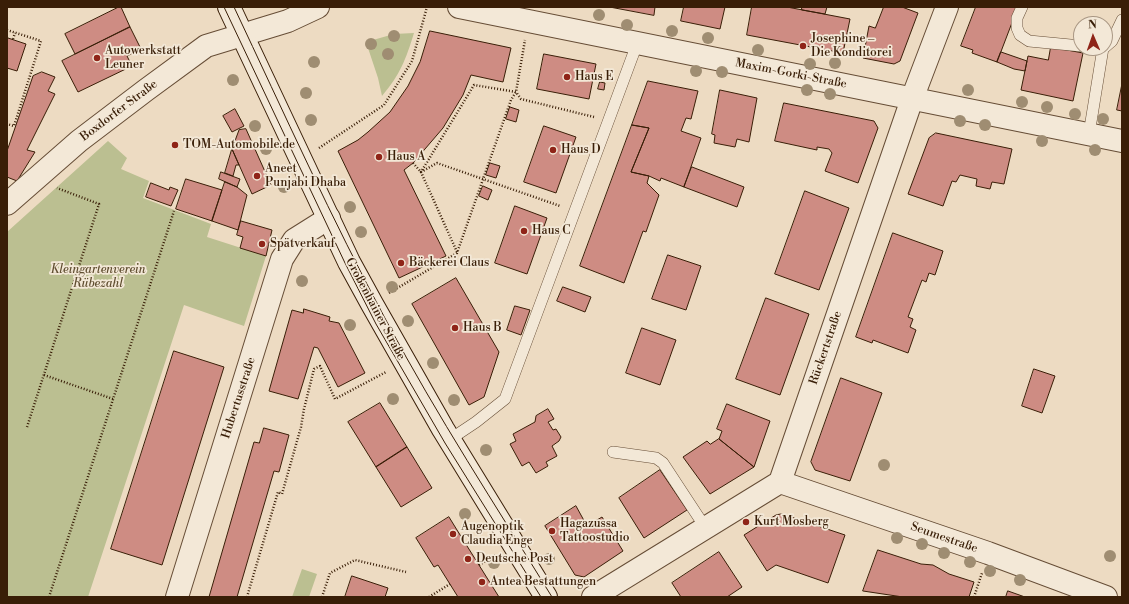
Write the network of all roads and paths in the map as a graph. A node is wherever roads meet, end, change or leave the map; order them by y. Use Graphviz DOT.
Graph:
graph roads {
  1 [pos="229,7"];
  2 [pos="318,7"];
  3 [pos="427,7"];
  4 [pos="460,7"];
  5 [pos="947,7"];
  6 [pos="1022,7"];
  7 [pos="1122,20"];
  8 [pos="529,21"];
  9 [pos="7,30"];
  10 [pos="15,33"];
  11 [pos="243,35"];
  12 [pos="13,39"];
  13 [pos="1113,39"];
  14 [pos="637,44"];
  15 [pos="1073,45"];
  16 [pos="1103,56"];
  17 [pos="516,92"];
  18 [pos="912,99"];
  19 [pos="608,121"];
  20 [pos="7,124"];
  21 [pos="1089,134"];
  22 [pos="1122,141"];
  23 [pos="301,158"];
  24 [pos="413,163"];
  25 [pos="421,172"];
  26 [pos="483,180"];
  27 [pos="57,188"];
  28 [pos="7,204"];
  29 [pos="574,211"];
  30 [pos="174,212"];
  31 [pos="329,218"];
  32 [pos="457,253"];
  33 [pos="372,304"];
  34 [pos="404,362"];
  35 [pos="44,375"];
  36 [pos="113,399"];
  37 [pos="27,427"];
  38 [pos="449,440"];
  39 [pos="613,452"];
  40 [pos="780,482"];
  41 [pos="705,527"];
  42 [pos="988,553"];
  43 [pos="406,572"];
  44 [pos="450,584"];
  45 [pos="49,597"];
  46 [pos="177,597"];
  47 [pos="247,597"];
  48 [pos="322,597"];
  49 [pos="428,597"];
  50 [pos="546,597"];
  51 [pos="593,597"];
  52 [pos="974,597"];
  53 [pos="1106,597"];
  1 -- 11 [label="street, Großenhainer Straße"];
  2 -- 11 [label="street, Boxdorfer Straße"];
  3 -- 23 [label="path"];
  4 -- 8 [label="street, Maxim-Gorki-Straße"];
  5 -- 18 [label="street, Rückertstraße"];
  6 -- 15 [label="lane"];
  7 -- 13 [label="lane"];
  8 -- 14 [label="street, Maxim-Gorki-Straße"];
  8 -- 17 [label="path"];
  9 -- 10 [label="path"];
  10 -- 12 [label="path"];
  10 -- 20 [label="path"];
  11 -- 23 [label="street, Großenhainer Straße"];
  11 -- 28 [label="street, Boxdorfer Straße"];
  14 -- 18 [label="street, Maxim-Gorki-Straße"];
  14 -- 19 [label="lane"];
  16 -- 21 [label="lane"];
  17 -- 19 [label="path"];
  17 -- 25 [label="path"];
  17 -- 26 [label="path"];
  18 -- 21 [label="street, Maxim-Gorki-Straße"];
  18 -- 40 [label="street, Rückertstraße"];
  19 -- 29 [label="lane"];
  21 -- 22 [label="street, Maxim-Gorki-Straße"];
  23 -- 31 [label="street, Großenhainer Straße"];
  24 -- 25 [label="path"];
  25 -- 26 [label="path"];
  25 -- 32 [label="path"];
  26 -- 29 [label="path"];
  26 -- 32 [label="path"];
  27 -- 35 [label="path"];
  29 -- 38 [label="lane"];
  30 -- 36 [label="path"];
  31 -- 33 [label="street, Großenhainer Straße"];
  31 -- 46 [label="street, Hubertusstraße"];
  32 -- 33 [label="path"];
  33 -- 34 [label="street, Großenhainer Straße"];
  34 -- 38 [label="street, Großenhainer Straße"];
  34 -- 47 [label="path"];
  35 -- 36 [label="path"];
  35 -- 37 [label="path"];
  36 -- 45 [label="path"];
  38 -- 50 [label="street, Großenhainer Straße"];
  39 -- 41 [label="lane"];
  40 -- 41 [label="street"];
  40 -- 42 [label="street, Seumestraße"];
  41 -- 51 [label="street"];
  42 -- 52 [label="path"];
  42 -- 53 [label="street, Seumestraße"];
  43 -- 48 [label="path"];
  44 -- 49 [label="path"];
}
